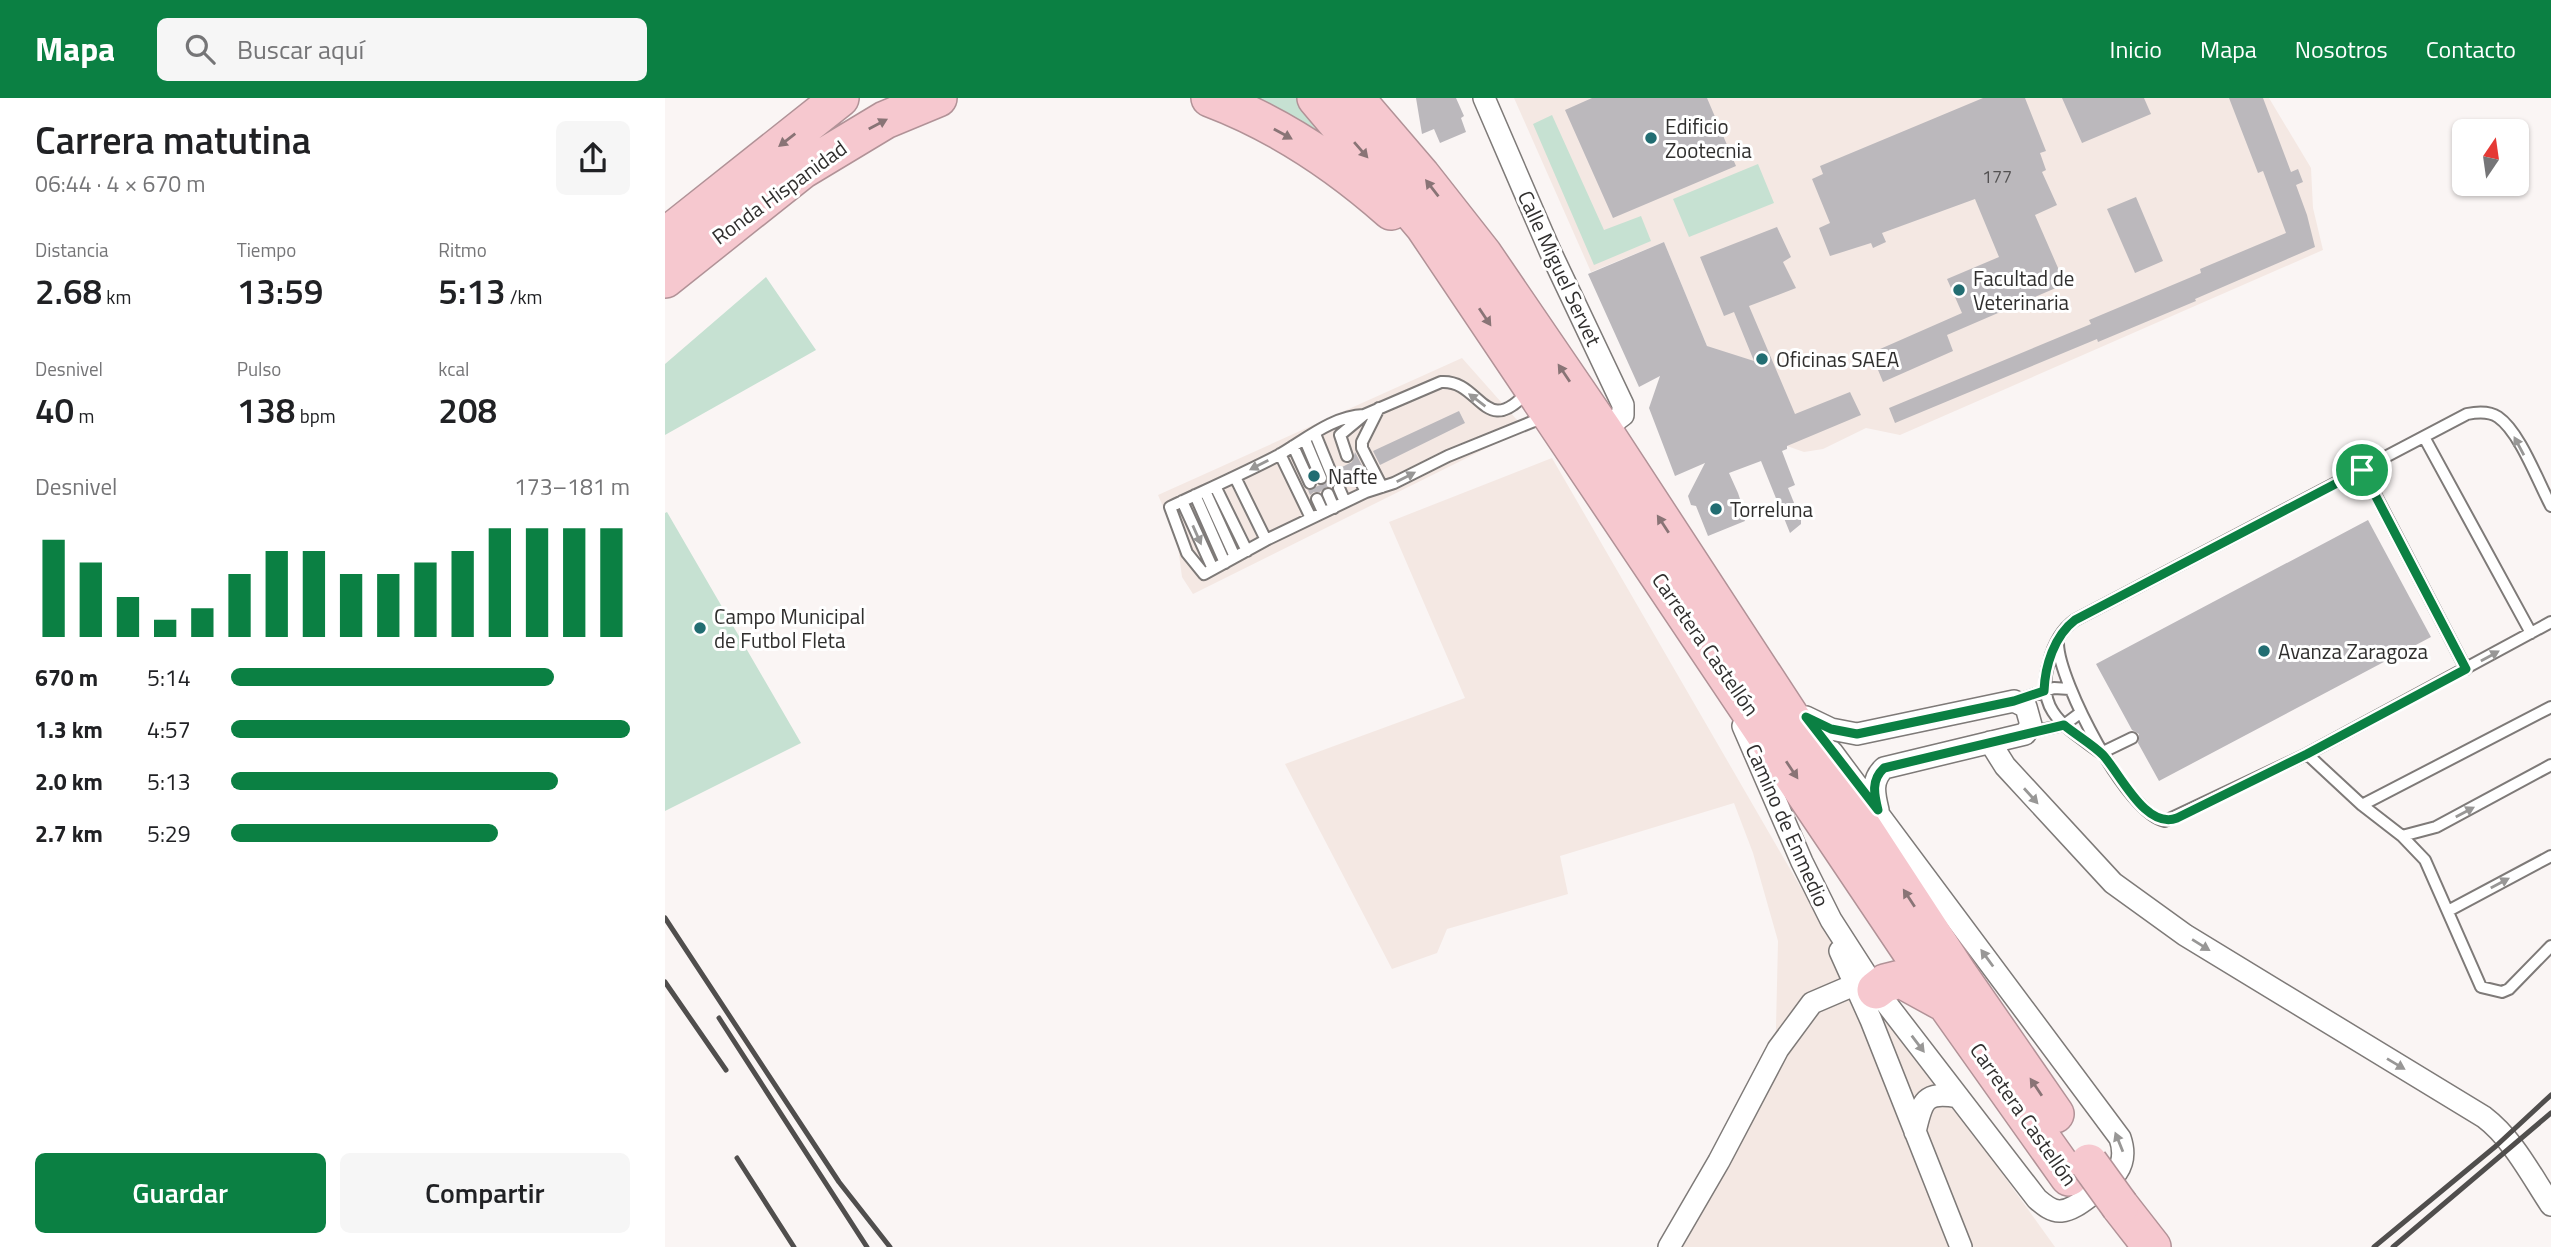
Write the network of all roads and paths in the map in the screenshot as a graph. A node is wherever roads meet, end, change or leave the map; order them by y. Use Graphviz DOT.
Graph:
graph roads {
  1 [pos="840,98"];
  2 [pos="937,98"];
  3 [pos="1210,98"];
  4 [pos="1317,98"];
  5 [pos="1356,98"];
  6 [pos="1484,98"];
  7 [pos="665,237"];
  8 [pos="1446,261"];
  9 [pos="665,279"];
  10 [pos="1542,400"];
  11 [pos="1379,408"];
  12 [pos="1364,415"];
  13 [pos="1603,430"];
  14 [pos="1310,437"];
  15 [pos="2424,437"];
  16 [pos="1293,446"];
  17 [pos="1280,454"];
  18 [pos="1347,456"];
  19 [pos="2362,470"];
  20 [pos="1235,477"];
  21 [pos="1359,478"];
  22 [pos="1339,488"];
  23 [pos="1382,488"];
  24 [pos="1205,491"];
  25 [pos="1366,492"];
  26 [pos="1323,496"];
  27 [pos="1182,501"];
  28 [pos="1345,502"];
  29 [pos="2551,506"];
  30 [pos="1329,510"];
  31 [pos="1311,518"];
  32 [pos="1266,540"];
  33 [pos="1247,551"];
  34 [pos="1230,560"];
  35 [pos="1213,569"];
  36 [pos="1700,582"];
  37 [pos="2551,622"];
  38 [pos="2531,633"];
  39 [pos="2057,642"];
  40 [pos="1711,654"];
  41 [pos="2466,669"];
  42 [pos="2070,689"];
  43 [pos="2044,691"];
  44 [pos="2014,701"];
  45 [pos="2551,707"];
  46 [pos="2080,713"];
  47 [pos="1806,717"];
  48 [pos="2064,725"];
  49 [pos="2025,734"];
  50 [pos="2132,738"];
  51 [pos="1990,742"];
  52 [pos="2101,753"];
  53 [pos="2307,754"];
  54 [pos="2551,765"];
  55 [pos="2362,805"];
  56 [pos="1878,810"];
  57 [pos="2402,836"];
  58 [pos="2551,856"];
  59 [pos="2448,911"];
  60 [pos="2551,946"];
  61 [pos="1867,998"];
  62 [pos="1947,1005"];
  63 [pos="1958,1097"];
  64 [pos="1915,1132"];
  65 [pos="2079,1170"];
  66 [pos="2551,1205"];
  67 [pos="2114,1224"];
  68 [pos="1669,1247"];
  69 [pos="1961,1247"];
  70 [pos="2152,1247"];
  1 -- 7 [label="highway, Ronda Hispanidad, one-way"];
  9 -- 2 [label="highway, Ronda Hispanidad, one-way"];
  3 -- 8 [label="highway, one-way"];
  4 -- 8 [label="highway, Carretera Castellón, one-way"];
  13 -- 5 [label="highway, Carretera Castellón, one-way"];
  6 -- 13 [label="street, Calle Miguel Servet"];
  8 -- 10 [label="highway, Carretera Castellón, one-way"];
  10 -- 11 [label="lane, one-way"];
  23 -- 10 [label="lane, one-way"];
  10 -- 40 [label="highway, Carretera Castellón"];
  11 -- 12 [label="lane"];
  11 -- 23 [label="lane"];
  12 -- 14 [label="lane"];
  12 -- 18 [label="lane"];
  36 -- 13 [label="highway, Carretera Castellón, one-way"];
  14 -- 16 [label="lane"];
  14 -- 16 [label="lane"];
  15 -- 19 [label="lane"];
  29 -- 15 [label="lane, one-way"];
  15 -- 38 [label="lane"];
  16 -- 17 [label="lane"];
  17 -- 20 [label="lane, one-way"];
  17 -- 31 [label="lane"];
  19 -- 39 [label="lane"];
  19 -- 41 [label="lane"];
  20 -- 24 [label="lane"];
  20 -- 32 [label="lane"];
  21 -- 25 [label="lane"];
  22 -- 28 [label="lane"];
  23 -- 25 [label="lane"];
  24 -- 27 [label="lane"];
  24 -- 33 [label="lane"];
  24 -- 34 [label="lane"];
  25 -- 28 [label="lane"];
  26 -- 30 [label="lane"];
  27 -- 35 [label="lane, one-way"];
  27 -- 35 [label="lane"];
  28 -- 30 [label="lane"];
  30 -- 31 [label="lane"];
  31 -- 32 [label="lane"];
  32 -- 33 [label="lane"];
  33 -- 34 [label="lane"];
  34 -- 35 [label="lane"];
  36 -- 47 [label="street, Carretera Castellón"];
  65 -- 36 [label="highway, Carretera Castellón, one-way"];
  37 -- 38 [label="lane"];
  41 -- 38 [label="lane, one-way"];
  39 -- 42 [label="lane"];
  39 -- 43 [label="lane"];
  40 -- 61 [label="street, Camino de Enmedio"];
  40 -- 62 [label="highway, Carretera Castellón, one-way"];
  41 -- 53 [label="lane"];
  42 -- 43 [label="lane"];
  42 -- 46 [label="lane"];
  43 -- 44 [label="lane"];
  43 -- 48 [label="lane"];
  44 -- 47 [label="street"];
  44 -- 49 [label="street"];
  45 -- 55 [label="lane"];
  46 -- 48 [label="lane"];
  46 -- 52 [label="lane"];
  47 -- 56 [label="street, Carretera Castellón"];
  48 -- 49 [label="lane"];
  48 -- 52 [label="lane"];
  49 -- 51 [label="street"];
  50 -- 52 [label="lane"];
  51 -- 56 [label="street"];
  51 -- 66 [label="street, one-way"];
  52 -- 53 [label="lane"];
  53 -- 55 [label="lane"];
  57 -- 54 [label="lane, one-way"];
  55 -- 57 [label="lane"];
  63 -- 56 [label="street, Carretera Castellón, one-way"];
  57 -- 59 [label="lane"];
  59 -- 58 [label="lane, one-way"];
  59 -- 60 [label="lane"];
  61 -- 62 [label="highway"];
  61 -- 63 [label="street, Carretera Castellón, one-way"];
  61 -- 64 [label="street, Camino de Enmedio"];
  61 -- 68 [label="street"];
  62 -- 65 [label="highway, Carretera Castellón"];
  63 -- 64 [label="street"];
  64 -- 69 [label="street, Camino de Enmedio"];
  65 -- 67 [label="highway, Carretera Castellón, bridge"];
  67 -- 70 [label="highway, Carretera Castellón"];
}
